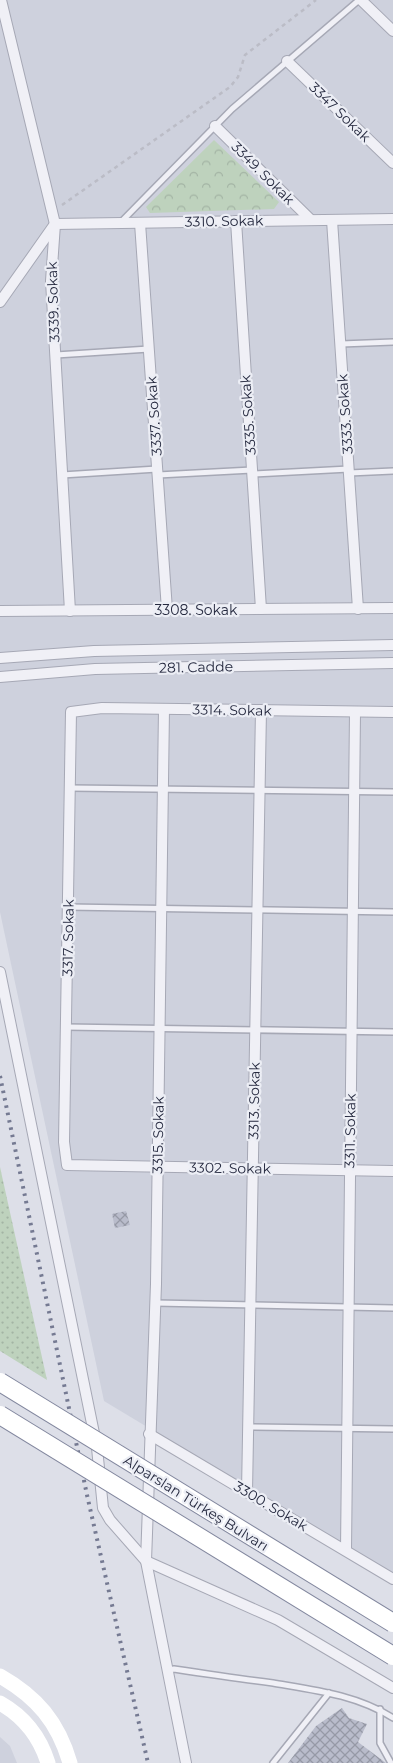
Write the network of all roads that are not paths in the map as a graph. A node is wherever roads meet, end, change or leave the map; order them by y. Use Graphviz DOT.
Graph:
graph roads {
  1 [pos="1,0"];
  2 [pos="360,0"];
  3 [pos="393,31"];
  4 [pos="287,61"];
  5 [pos="216,126"];
  6 [pos="393,163"];
  7 [pos="393,219"];
  8 [pos="312,220"];
  9 [pos="332,220"];
  10 [pos="236,221"];
  11 [pos="120,223"];
  12 [pos="140,223"];
  13 [pos="54,224"];
  14 [pos="0,302"];
  15 [pos="393,342"];
  16 [pos="340,344"];
  17 [pos="149,349"];
  18 [pos="55,355"];
  19 [pos="349,471"];
  20 [pos="158,472"];
  21 [pos="252,472"];
  22 [pos="393,472"];
  23 [pos="62,475"];
  24 [pos="393,608"];
  25 [pos="261,609"];
  26 [pos="358,609"];
  27 [pos="70,610"];
  28 [pos="167,610"];
  29 [pos="0,611"];
  30 [pos="393,645"];
  31 [pos="0,658"];
  32 [pos="393,663"];
  33 [pos="0,678"];
  34 [pos="164,709"];
  35 [pos="261,710"];
  36 [pos="71,712"];
  37 [pos="355,712"];
  38 [pos="393,712"];
  39 [pos="70,788"];
  40 [pos="162,789"];
  41 [pos="259,790"];
  42 [pos="354,791"];
  43 [pos="393,792"];
  44 [pos="68,907"];
  45 [pos="161,909"];
  46 [pos="257,910"];
  47 [pos="353,912"];
  48 [pos="393,912"];
  49 [pos="0,972"];
  50 [pos="66,1027"];
  51 [pos="159,1028"];
  52 [pos="255,1030"];
  53 [pos="351,1032"];
  54 [pos="393,1032"];
  55 [pos="67,1165"];
  56 [pos="158,1166"];
  57 [pos="252,1168"];
  58 [pos="350,1170"];
  59 [pos="393,1171"];
  60 [pos="155,1304"];
  61 [pos="250,1306"];
  62 [pos="348,1307"];
  63 [pos="393,1308"];
  64 [pos="0,1382"];
  65 [pos="0,1415"];
  66 [pos="248,1427"];
  67 [pos="347,1428"];
  68 [pos="393,1429"];
  69 [pos="149,1434"];
  70 [pos="246,1492"];
  71 [pos="346,1550"];
  72 [pos="146,1561"];
  73 [pos="393,1578"];
  74 [pos="393,1623"];
  75 [pos="393,1656"];
  76 [pos="166,1670"];
  77 [pos="0,1676"];
  78 [pos="393,1688"];
  79 [pos="329,1693"];
  80 [pos="0,1703"];
  81 [pos="380,1709"];
  82 [pos="393,1718"];
  83 [pos="48,1763"];
  84 [pos="70,1763"];
  85 [pos="186,1763"];
  86 [pos="274,1763"];
  87 [pos="391,1763"];
  1 -- 13 [label="street, 3339. Sokak"];
  2 -- 3 [label="street"];
  2 -- 4 [label="lane"];
  4 -- 5 [label="lane"];
  4 -- 6 [label="street, 3347 Sokak"];
  5 -- 8 [label="street, 3349. Sokak"];
  5 -- 11 [label="lane"];
  7 -- 9 [label="street, 3310. Sokak"];
  8 -- 9 [label="street, 3310. Sokak"];
  8 -- 10 [label="street, 3310. Sokak"];
  9 -- 16 [label="street, 3333. Sokak"];
  10 -- 12 [label="street, 3310. Sokak"];
  10 -- 21 [label="street, 3335. Sokak"];
  11 -- 12 [label="street, 3310. Sokak"];
  11 -- 13 [label="street, 3310. Sokak"];
  12 -- 17 [label="street, 3337. Sokak"];
  13 -- 14 [label="street"];
  13 -- 18 [label="street, 3339. Sokak"];
  15 -- 16 [label="lane"];
  16 -- 19 [label="street, 3333. Sokak"];
  17 -- 18 [label="lane"];
  17 -- 20 [label="street, 3337. Sokak"];
  18 -- 23 [label="street, 3339. Sokak"];
  19 -- 21 [label="lane"];
  19 -- 22 [label="lane"];
  19 -- 26 [label="street, 3333. Sokak"];
  20 -- 21 [label="lane"];
  20 -- 23 [label="lane"];
  20 -- 28 [label="street, 3337. Sokak"];
  21 -- 25 [label="street, 3335. Sokak"];
  23 -- 27 [label="street, 3339. Sokak"];
  24 -- 26 [label="street, 3308. Sokak"];
  25 -- 26 [label="street, 3308. Sokak"];
  25 -- 28 [label="street, 3308. Sokak"];
  27 -- 28 [label="street, 3308. Sokak"];
  27 -- 29 [label="street, 3308. Sokak"];
  30 -- 31 [label="street, 281. Cadde"];
  32 -- 33 [label="street, 281. Cadde"];
  34 -- 35 [label="street, 3314. Sokak"];
  34 -- 36 [label="street, 3314. Sokak"];
  34 -- 40 [label="street, 3315. Sokak"];
  35 -- 37 [label="street, 3314. Sokak"];
  35 -- 41 [label="street, 3313. Sokak"];
  36 -- 39 [label="street, 3317. Sokak"];
  37 -- 38 [label="street, 3314. Sokak"];
  37 -- 42 [label="street, 3311. Sokak"];
  39 -- 40 [label="lane"];
  39 -- 44 [label="street, 3317. Sokak"];
  40 -- 41 [label="lane"];
  40 -- 45 [label="street, 3315. Sokak"];
  41 -- 42 [label="lane"];
  41 -- 46 [label="street, 3313. Sokak"];
  42 -- 43 [label="lane"];
  42 -- 47 [label="street, 3311. Sokak"];
  44 -- 45 [label="lane"];
  44 -- 50 [label="street, 3317. Sokak"];
  45 -- 46 [label="lane"];
  45 -- 51 [label="street, 3315. Sokak"];
  46 -- 47 [label="lane"];
  46 -- 52 [label="street, 3313. Sokak"];
  47 -- 48 [label="lane"];
  47 -- 53 [label="street, 3311. Sokak"];
  49 -- 72 [label="street"];
  50 -- 51 [label="lane"];
  50 -- 55 [label="street, 3317. Sokak"];
  51 -- 52 [label="lane"];
  51 -- 56 [label="street, 3315. Sokak"];
  52 -- 53 [label="lane"];
  52 -- 57 [label="street, 3313. Sokak"];
  53 -- 54 [label="lane"];
  53 -- 58 [label="street, 3311. Sokak"];
  55 -- 56 [label="street, 3302. Sokak"];
  56 -- 57 [label="street, 3302. Sokak"];
  56 -- 60 [label="street, 3315. Sokak"];
  57 -- 58 [label="street, 3302. Sokak"];
  57 -- 61 [label="street, 3313. Sokak"];
  58 -- 59 [label="street, 3302. Sokak"];
  58 -- 62 [label="street, 3311. Sokak"];
  60 -- 61 [label="lane"];
  60 -- 69 [label="street, 3315. Sokak"];
  61 -- 62 [label="lane"];
  61 -- 66 [label="street, 3313. Sokak"];
  62 -- 63 [label="lane"];
  62 -- 67 [label="street, 3311. Sokak"];
  64 -- 74 [label="highway, Alparslan Türkeş Bulvarı, bridge"];
  65 -- 75 [label="highway, Alparslan Türkeş Bulvarı, bridge"];
  66 -- 67 [label="lane"];
  66 -- 70 [label="street, 3313. Sokak"];
  67 -- 68 [label="lane"];
  67 -- 71 [label="street, 3311. Sokak"];
  69 -- 70 [label="street, 3300. Sokak"];
  69 -- 72 [label="street, 3315. Sokak"];
  70 -- 71 [label="street, 3300. Sokak"];
  71 -- 73 [label="street, 3300. Sokak"];
  72 -- 76 [label="street, 3315. Sokak"];
  72 -- 78 [label="street"];
  76 -- 79 [label="lane"];
  76 -- 85 [label="street, 3315. Sokak"];
  77 -- 84 [label="main road"];
  79 -- 81 [label="lane"];
  79 -- 86 [label="lane"];
  80 -- 83 [label="main road"];
  81 -- 82 [label="lane"];
  81 -- 87 [label="lane"];
}
